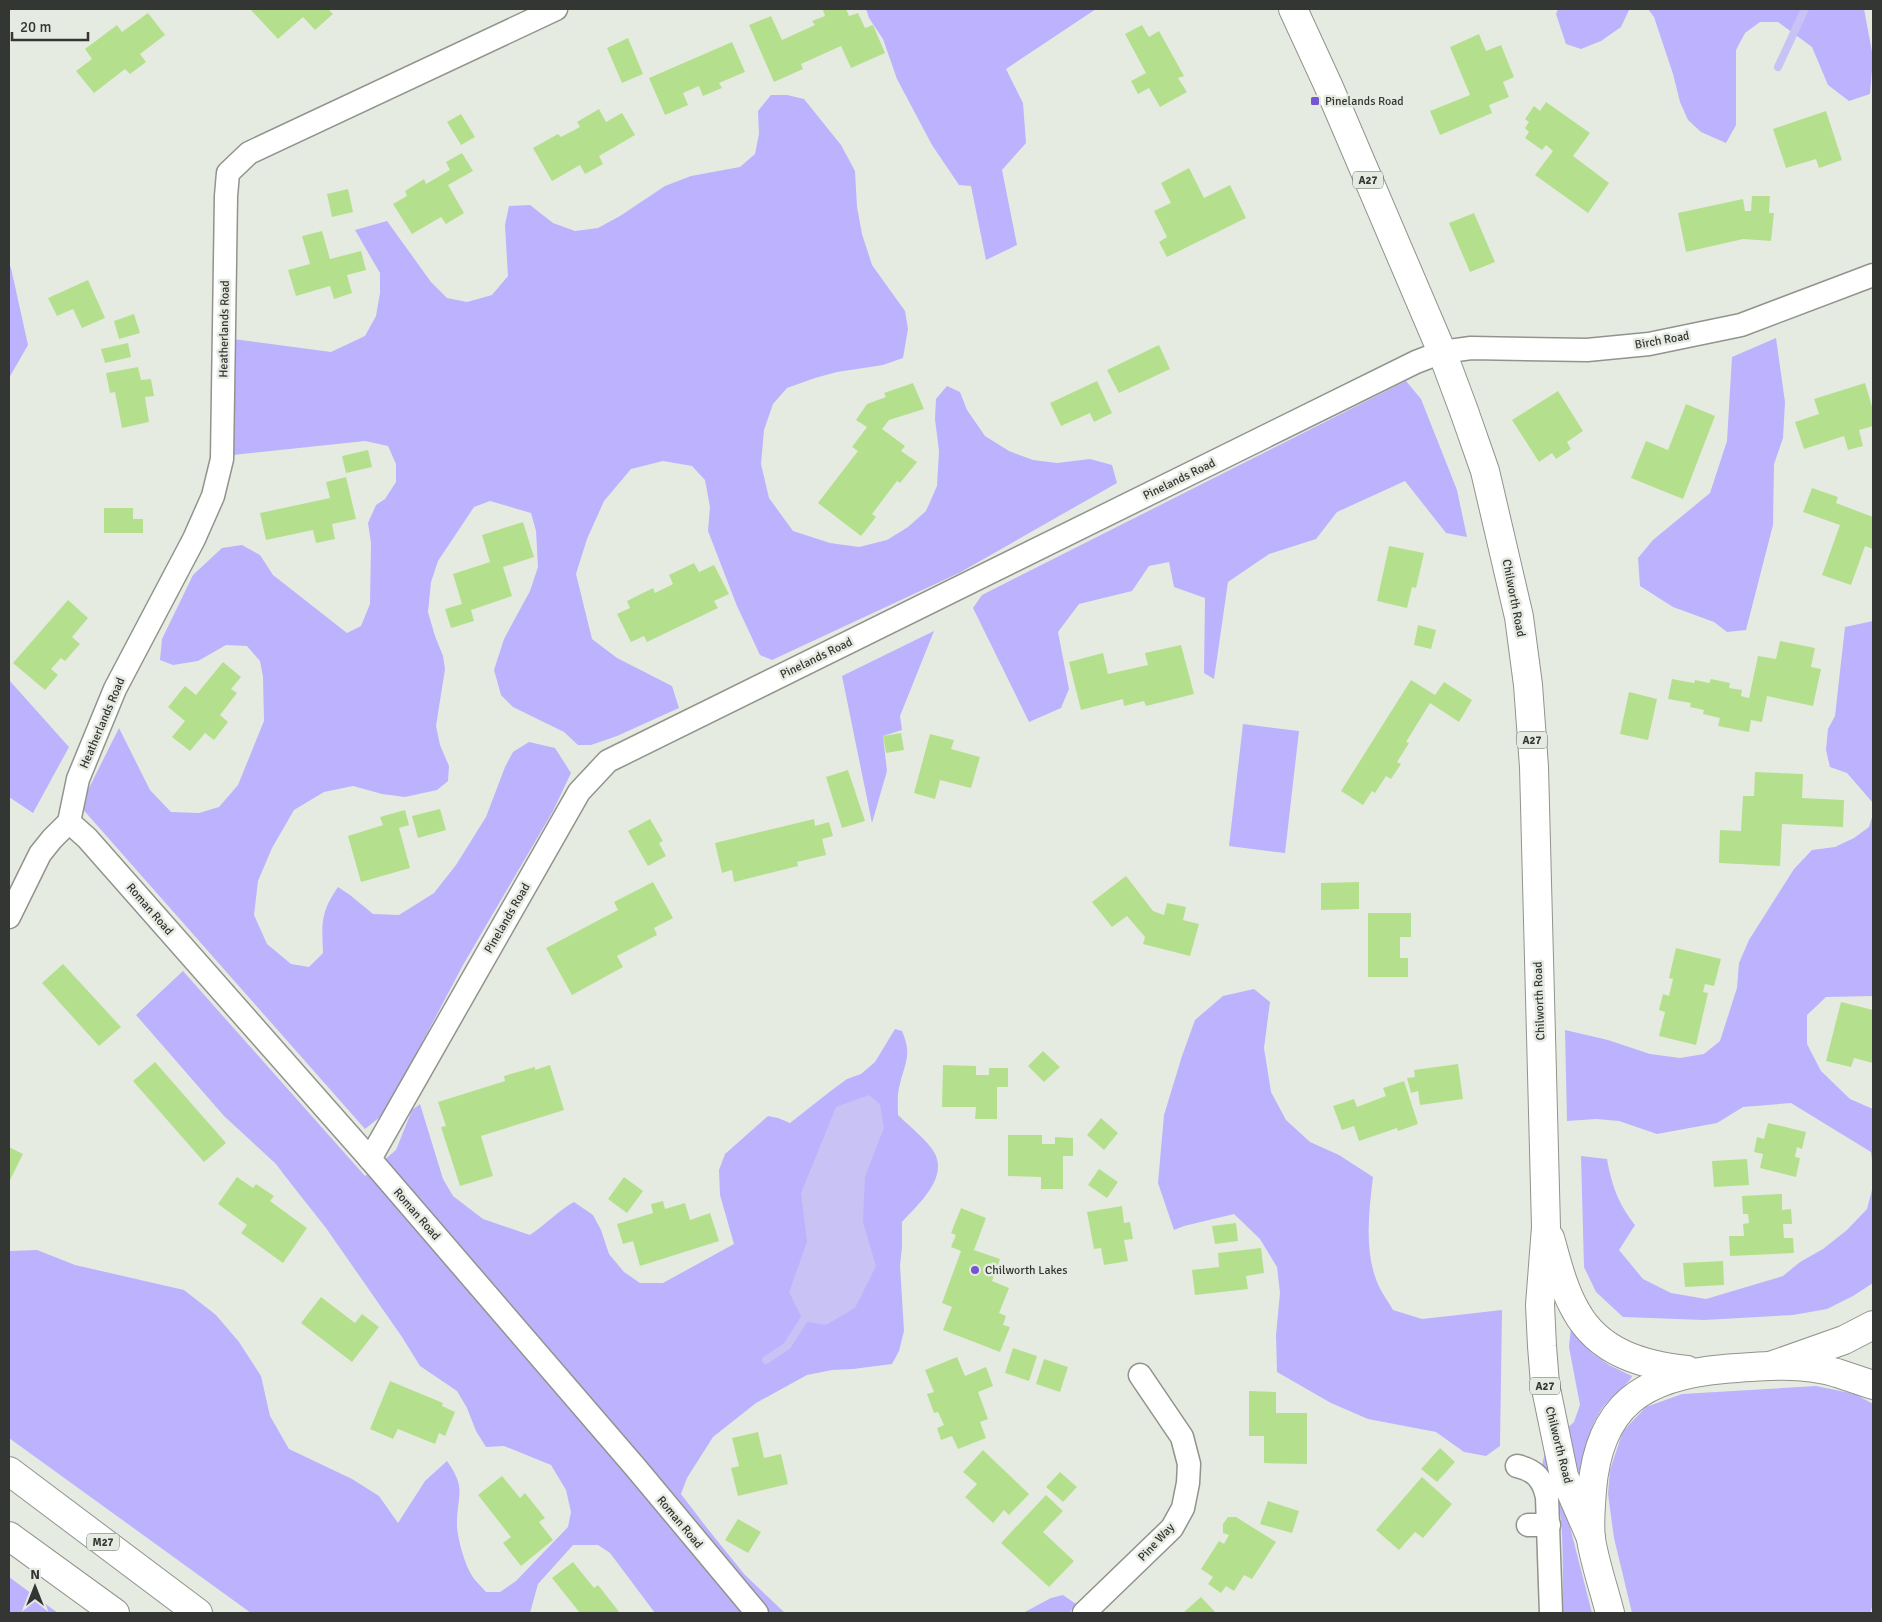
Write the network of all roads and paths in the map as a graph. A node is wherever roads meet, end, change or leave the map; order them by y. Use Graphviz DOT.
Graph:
graph roads {
  1 [pos="556,9"];
  2 [pos="1293,9"];
  3 [pos="1873,275"];
  4 [pos="1442,352"];
  5 [pos="69,822"];
  6 [pos="9,917"];
  7 [pos="370,1159"];
  8 [pos="1546,1227"];
  9 [pos="1873,1324"];
  10 [pos="1773,1365"];
  11 [pos="1696,1371"];
  12 [pos="1140,1375"];
  13 [pos="1873,1385"];
  14 [pos="1517,1466"];
  15 [pos="9,1471"];
  16 [pos="9,1536"];
  17 [pos="1591,1538"];
  18 [pos="115,1613"];
  19 [pos="198,1613"];
  20 [pos="757,1613"];
  21 [pos="1084,1613"];
  22 [pos="1551,1613"];
  23 [pos="1610,1613"];
  1 -- 5 [label="street, Heatherlands Road"];
  2 -- 4 [label="main road, Chilworth Road / A27"];
  3 -- 4 [label="street, Birch Road"];
  4 -- 7 [label="street, Pinelands Road"];
  4 -- 8 [label="main road, Chilworth Road / A27"];
  5 -- 6 [label="street"];
  5 -- 7 [label="street, Roman Road"];
  7 -- 20 [label="street, Roman Road"];
  8 -- 11 [label="main road, Chilworth Road / A27"];
  8 -- 17 [label="main road, Chilworth Road / A27"];
  9 -- 10 [label="main road"];
  10 -- 11 [label="main road, A27"];
  10 -- 13 [label="main road, A27"];
  11 -- 17 [label="main road, A27"];
  12 -- 21 [label="street, Pine Way"];
  14 -- 22 [label="street, Chilworth Road"];
  15 -- 19 [label="main road, M27"];
  16 -- 18 [label="main road"];
  17 -- 23 [label="main road, A27"];
}
